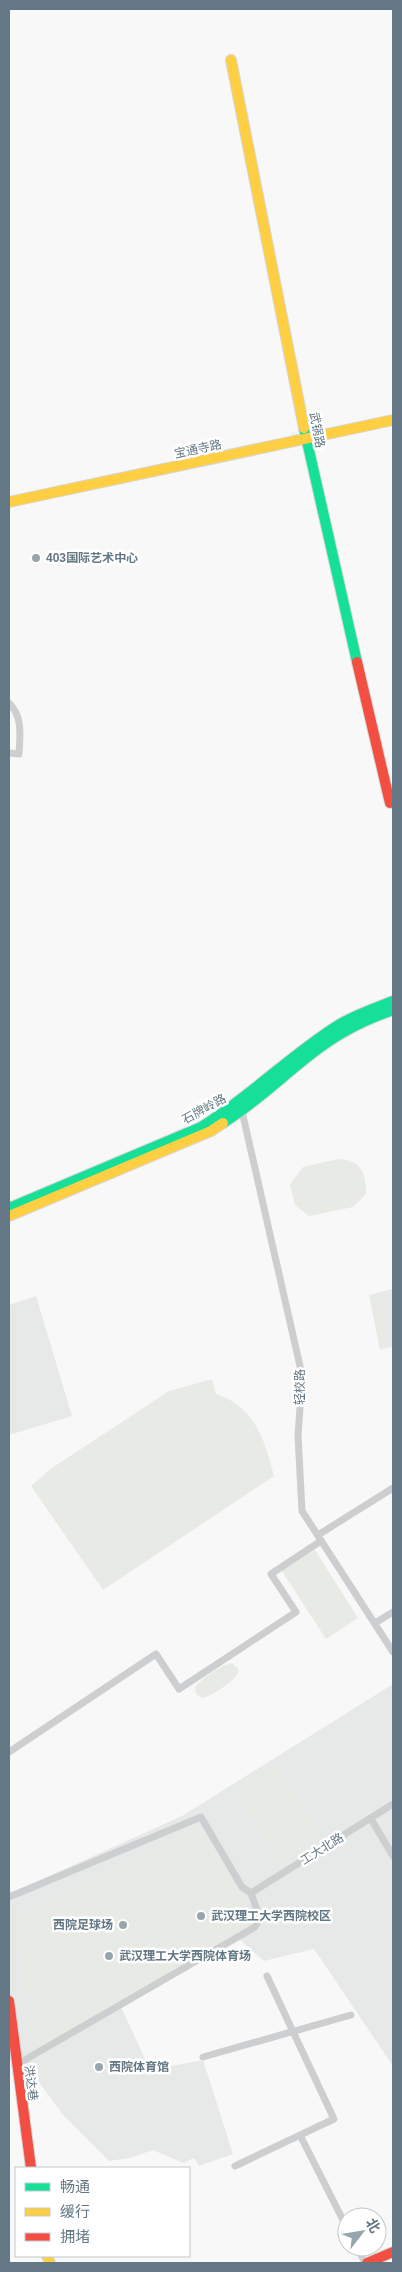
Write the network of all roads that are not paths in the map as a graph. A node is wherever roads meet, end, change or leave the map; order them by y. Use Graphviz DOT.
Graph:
graph roads {
  1 [pos="231,60"];
  2 [pos="393,420"];
  3 [pos="306,439"];
  4 [pos="9,502"];
  5 [pos="9,703"];
  6 [pos="9,753"];
  7 [pos="390,803"];
  8 [pos="393,1001"];
  9 [pos="393,1010"];
  10 [pos="241,1106"];
  11 [pos="9,1208"];
  12 [pos="9,1216"];
  13 [pos="393,1488"];
  14 [pos="319,1538"];
  15 [pos="393,1612"];
  16 [pos="375,1623"];
  17 [pos="393,1652"];
  18 [pos="9,1752"];
  19 [pos="393,1804"];
  20 [pos="370,1820"];
  21 [pos="393,1856"];
  22 [pos="251,1893"];
  23 [pos="9,1897"];
  24 [pos="267,1976"];
  25 [pos="9,2001"];
  26 [pos="351,2015"];
  27 [pos="293,2033"];
  28 [pos="202,2057"];
  29 [pos="16,2065"];
  30 [pos="300,2135"];
  31 [pos="235,2166"];
  32 [pos="30,2167"];
  33 [pos="337,2208"];
  34 [pos="393,2252"];
  35 [pos="366,2263"];
  1 -- 3 [label="street, 武锅路"];
  2 -- 3 [label="street, 宝通寺路"];
  3 -- 4 [label="street, 宝通寺路"];
  3 -- 7 [label="street, 武锅路"];
  5 -- 6 [label="street"];
  8 -- 10 [label="street, 石牌岭路"];
  9 -- 10 [label="street, 石牌岭路"];
  10 -- 11 [label="street, 石牌岭路"];
  10 -- 12 [label="street, 石牌岭路"];
  10 -- 14 [label="street, 轻校路"];
  13 -- 14 [label="street"];
  14 -- 16 [label="street, 轻校路"];
  14 -- 18 [label="street"];
  15 -- 16 [label="street"];
  16 -- 17 [label="street, 轻校路"];
  19 -- 20 [label="street, 工大北路"];
  20 -- 21 [label="street"];
  20 -- 22 [label="street, 工大北路"];
  22 -- 23 [label="street"];
  22 -- 29 [label="street"];
  24 -- 27 [label="street"];
  25 -- 29 [label="street, 洪达巷"];
  26 -- 27 [label="street"];
  27 -- 28 [label="street"];
  27 -- 30 [label="street"];
  29 -- 32 [label="street, 洪达巷"];
  30 -- 31 [label="street"];
  30 -- 33 [label="street"];
  34 -- 35 [label="street"];
}
